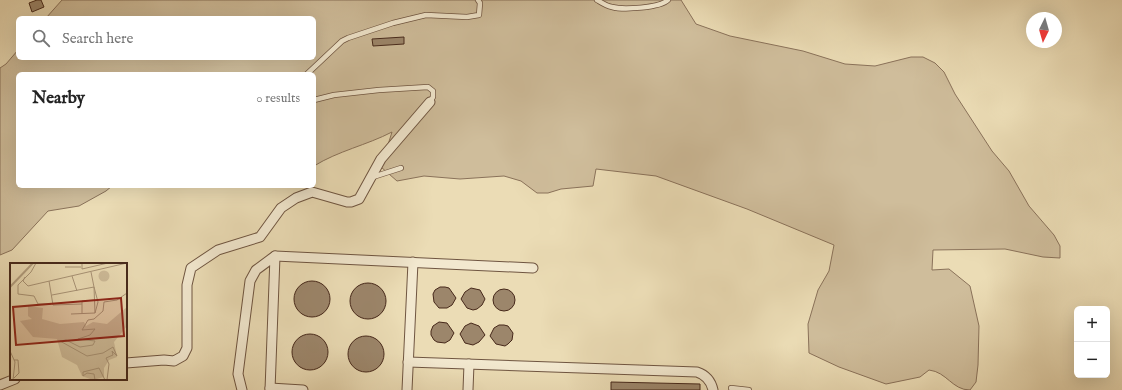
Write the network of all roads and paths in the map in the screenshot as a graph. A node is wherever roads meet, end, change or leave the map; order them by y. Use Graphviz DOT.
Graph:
graph roads {
  1 [pos="478,0"];
  2 [pos="597,0"];
  3 [pos="668,0"];
  4 [pos="309,72"];
  5 [pos="316,100"];
  6 [pos="430,102"];
  7 [pos="402,168"];
  8 [pos="369,178"];
  9 [pos="275,256"];
  10 [pos="413,262"];
  11 [pos="533,268"];
  12 [pos="408,362"];
  13 [pos="127,363"];
  14 [pos="469,364"];
  15 [pos="12,380"];
  16 [pos="0,385"];
  17 [pos="731,388"];
  18 [pos="270,389"];
  19 [pos="242,390"];
  20 [pos="302,390"];
  21 [pos="407,390"];
  22 [pos="468,390"];
  23 [pos="712,390"];
  24 [pos="749,390"];
  1 -- 4 [label="lane"];
  2 -- 3 [label="lane"];
  5 -- 6 [label="lane"];
  6 -- 8 [label="street"];
  7 -- 8 [label="lane"];
  8 -- 13 [label="street"];
  9 -- 10 [label="street"];
  9 -- 18 [label="street"];
  9 -- 19 [label="street"];
  10 -- 11 [label="street"];
  10 -- 12 [label="street"];
  12 -- 14 [label="street"];
  12 -- 21 [label="street"];
  14 -- 22 [label="street"];
  14 -- 23 [label="street"];
  15 -- 16 [label="street"];
  17 -- 24 [label="lane"];
  18 -- 20 [label="street"];
}
